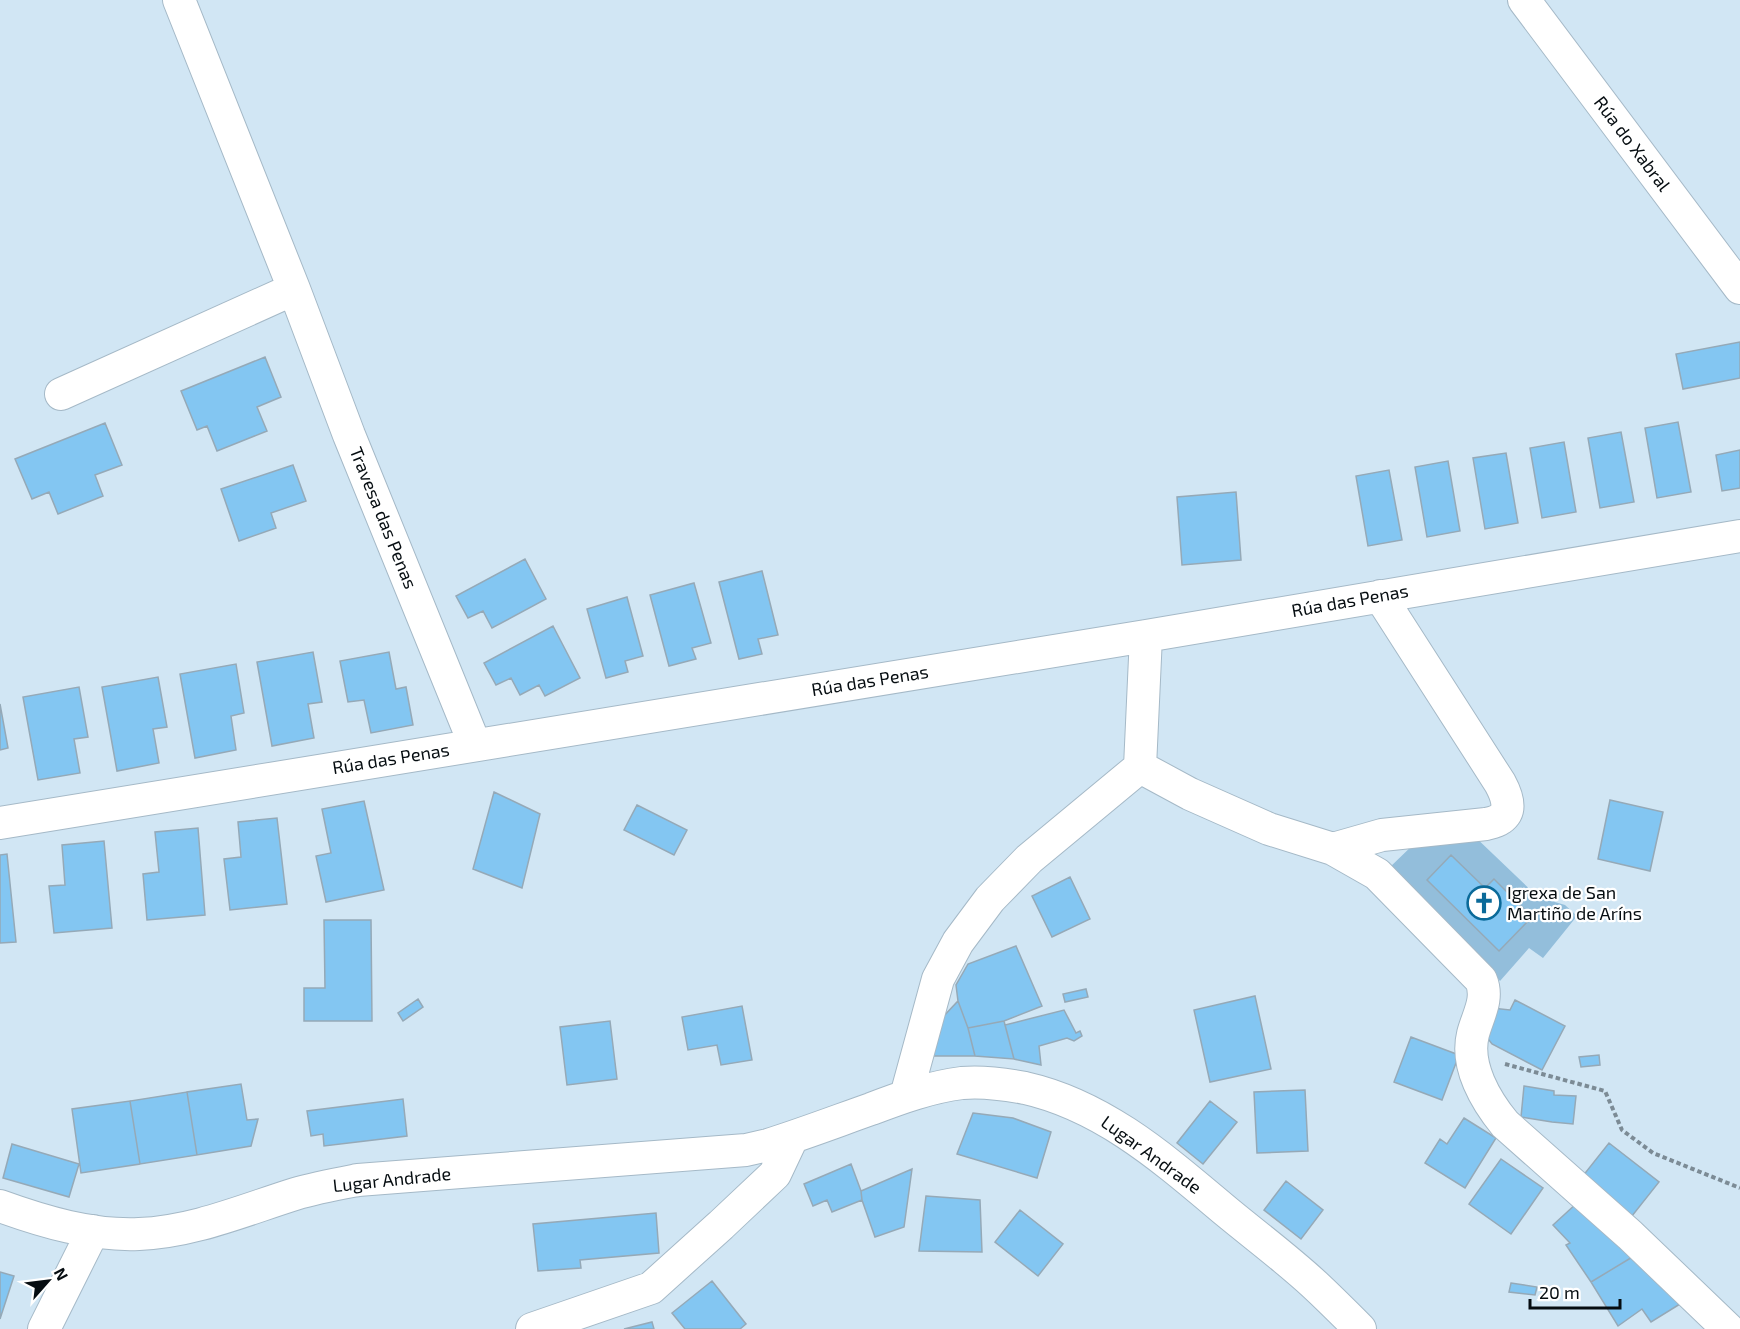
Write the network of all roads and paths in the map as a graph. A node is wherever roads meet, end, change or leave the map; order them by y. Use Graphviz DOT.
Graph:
graph roads {
  1 [pos="179,0"];
  2 [pos="1524,0"];
  3 [pos="1740,288"];
  4 [pos="294,289"];
  5 [pos="61,394"];
  6 [pos="1740,536"];
  7 [pos="1380,596"];
  8 [pos="1146,636"];
  9 [pos="475,745"];
  10 [pos="1140,767"];
  11 [pos="0,823"];
  12 [pos="1333,849"];
  13 [pos="1472,1054"];
  14 [pos="906,1096"];
  15 [pos="792,1138"];
  16 [pos="1740,1188"];
  17 [pos="0,1206"];
  18 [pos="93,1231"];
  19 [pos="44,1329"];
  20 [pos="532,1329"];
  21 [pos="1360,1329"];
  22 [pos="1728,1329"];
  1 -- 4 [label="street, Travesa das Penas"];
  2 -- 3 [label="street, Rúa do Xabral"];
  4 -- 5 [label="street"];
  4 -- 9 [label="street, Travesa das Penas"];
  6 -- 7 [label="street, Rúa das Penas"];
  7 -- 8 [label="street, Rúa das Penas"];
  7 -- 12 [label="street"];
  8 -- 9 [label="street, Rúa das Penas"];
  8 -- 10 [label="street"];
  9 -- 11 [label="street, Rúa das Penas"];
  10 -- 12 [label="street"];
  10 -- 14 [label="street"];
  12 -- 13 [label="street"];
  13 -- 16 [label="path"];
  13 -- 22 [label="street"];
  14 -- 15 [label="street, Lugar Andrade"];
  14 -- 21 [label="street, Lugar Andrade"];
  15 -- 18 [label="street, Lugar Andrade"];
  15 -- 20 [label="street"];
  17 -- 18 [label="street, Lugar Andrade"];
  18 -- 19 [label="street"];
}
